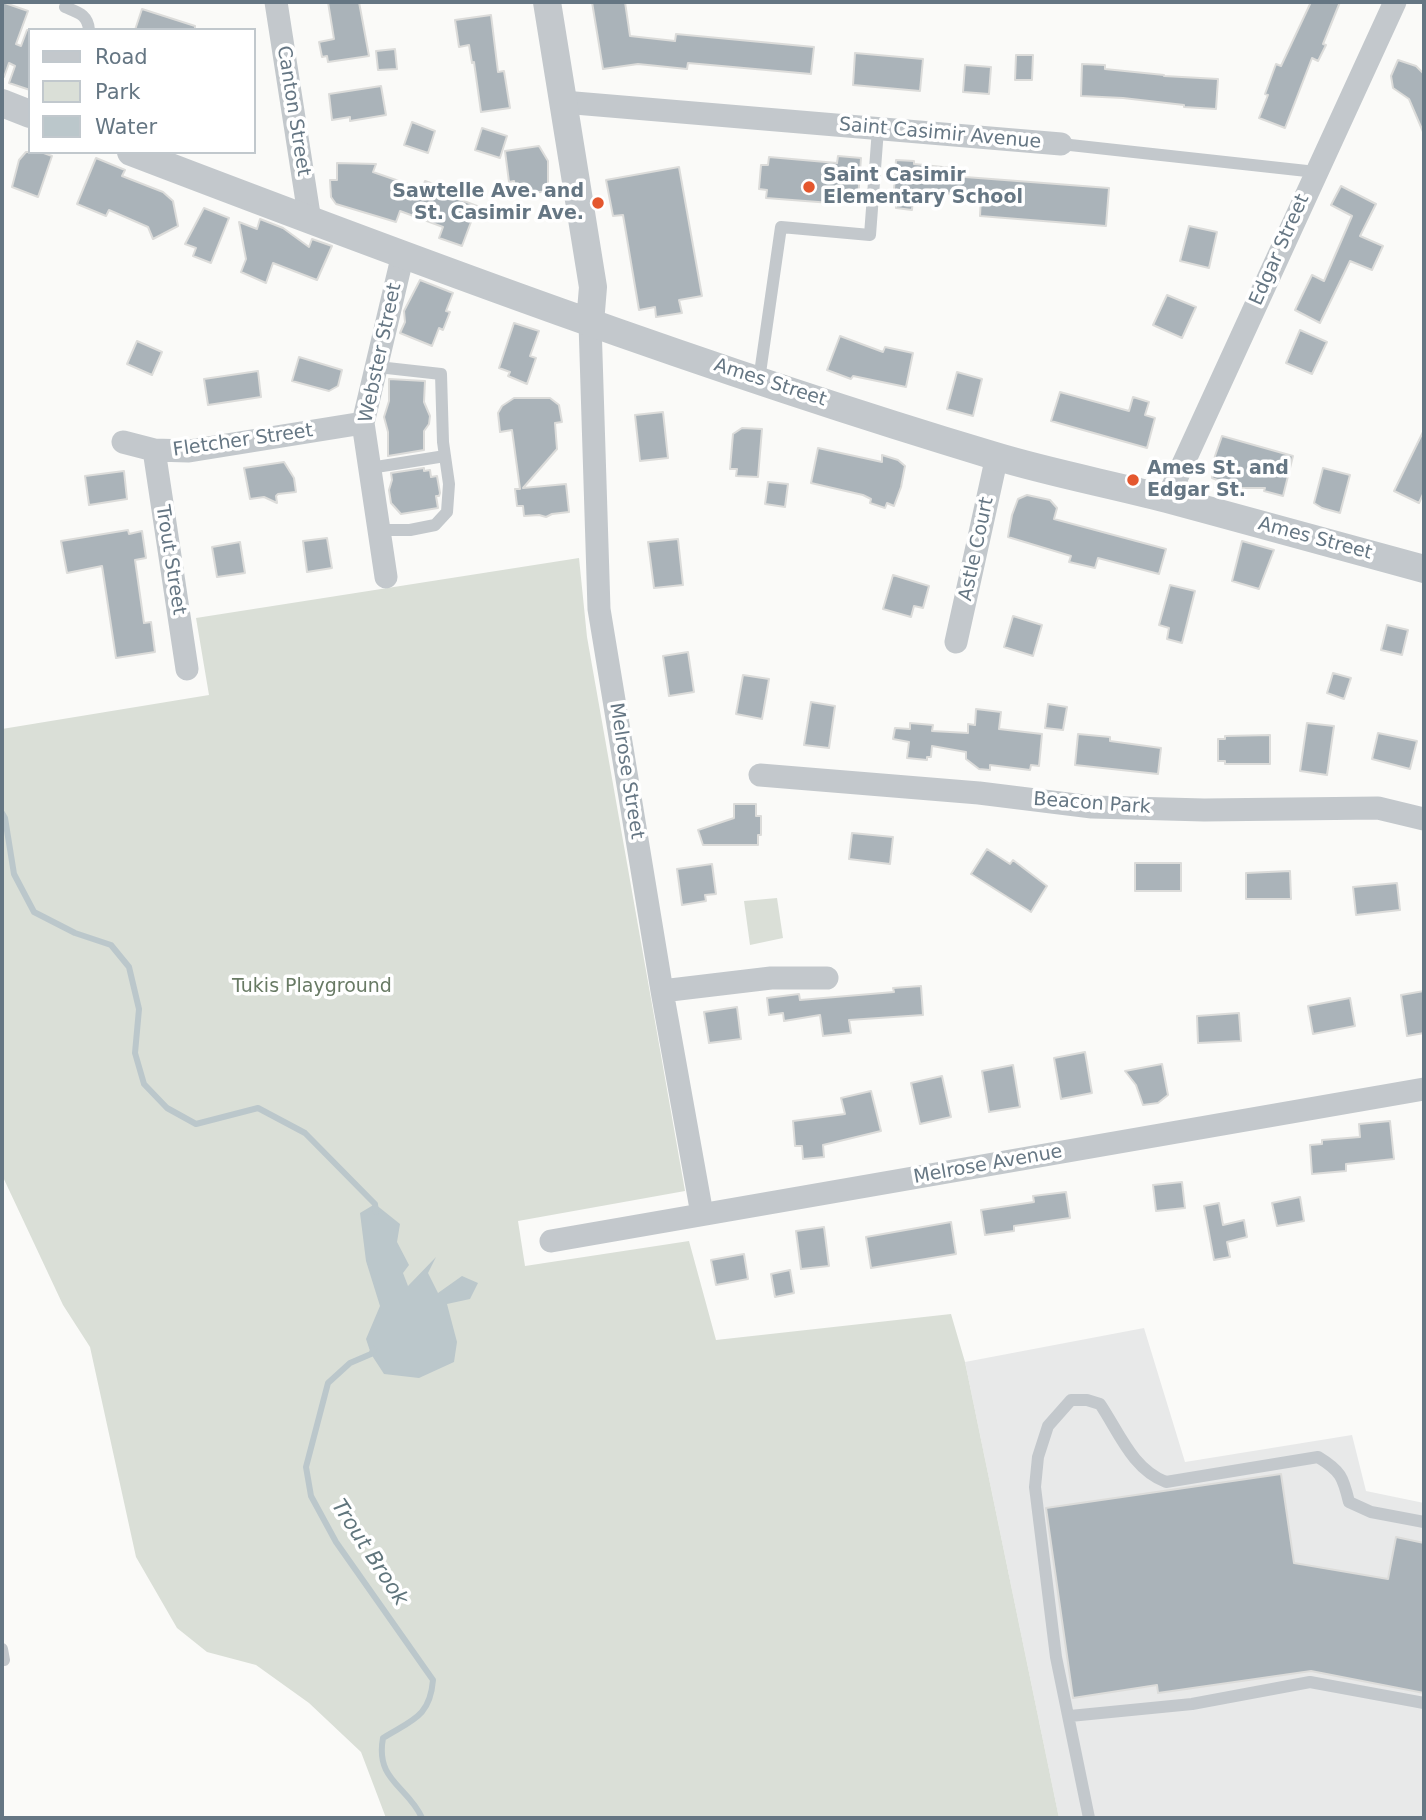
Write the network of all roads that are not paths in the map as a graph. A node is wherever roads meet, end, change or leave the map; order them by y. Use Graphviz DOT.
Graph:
graph roads {
  1 [pos="276,2"];
  2 [pos="547,2"];
  3 [pos="1395,2"];
  4 [pos="65,7"];
  5 [pos="89,28"];
  6 [pos="563,102"];
  7 [pos="2,103"];
  8 [pos="28,113"];
  9 [pos="878,129"];
  10 [pos="1061,144"];
  11 [pos="136,154"];
  12 [pos="1316,172"];
  13 [pos="310,221"];
  14 [pos="403,254"];
  15 [pos="590,323"];
  16 [pos="378,367"];
  17 [pos="759,380"];
  18 [pos="363,424"];
  19 [pos="122,442"];
  20 [pos="154,450"];
  21 [pos="445,456"];
  22 [pos="997,456"];
  23 [pos="370,468"];
  24 [pos="1167,499"];
  25 [pos="379,530"];
  26 [pos="1424,569"];
  27 [pos="386,577"];
  28 [pos="957,642"];
  29 [pos="187,669"];
  30 [pos="760,775"];
  31 [pos="1424,819"];
  32 [pos="827,978"];
  33 [pos="662,992"];
  34 [pos="1424,1089"];
  35 [pos="702,1214"];
  36 [pos="551,1241"];
  37 [pos="1424,1522"];
  38 [pos="1424,1703"];
  39 [pos="1070,1716"];
  40 [pos="1089,1818"];
  1 -- 13 [label="street, Canton Street"];
  2 -- 6 [label="street"];
  3 -- 12 [label="street, Edgar Street"];
  4 -- 5 [label="lane"];
  6 -- 9 [label="street, Saint Casimir Avenue"];
  6 -- 15 [label="street"];
  7 -- 8 [label="street"];
  9 -- 10 [label="street, Saint Casimir Avenue"];
  9 -- 17 [label="lane"];
  10 -- 12 [label="lane, Saint Casimir Avenue"];
  11 -- 13 [label="street, Ames Street"];
  12 -- 24 [label="street, Edgar Street"];
  13 -- 14 [label="street, Ames Street"];
  14 -- 15 [label="street, Ames Street"];
  14 -- 16 [label="street, Webster Street"];
  15 -- 17 [label="street, Ames Street"];
  15 -- 33 [label="street, Melrose Street"];
  16 -- 18 [label="street, Webster Street"];
  16 -- 21 [label="lane"];
  17 -- 22 [label="street, Ames Street"];
  18 -- 20 [label="street, Fletcher Street"];
  18 -- 23 [label="street, Webster Street"];
  19 -- 20 [label="street, Fletcher Street"];
  20 -- 29 [label="street, Trout Street"];
  21 -- 23 [label="lane"];
  21 -- 25 [label="lane"];
  22 -- 24 [label="street, Ames Street"];
  22 -- 28 [label="street, Astle Court"];
  23 -- 25 [label="street, Webster Street"];
  24 -- 26 [label="street, Ames Street"];
  25 -- 27 [label="street, Webster Street"];
  30 -- 31 [label="street, Beacon Park"];
  32 -- 33 [label="street"];
  33 -- 35 [label="street, Melrose Street"];
  34 -- 35 [label="street, Melrose Avenue"];
  35 -- 36 [label="street, Melrose Avenue"];
  37 -- 39 [label="lane"];
  38 -- 39 [label="lane"];
  39 -- 40 [label="lane"];
}
